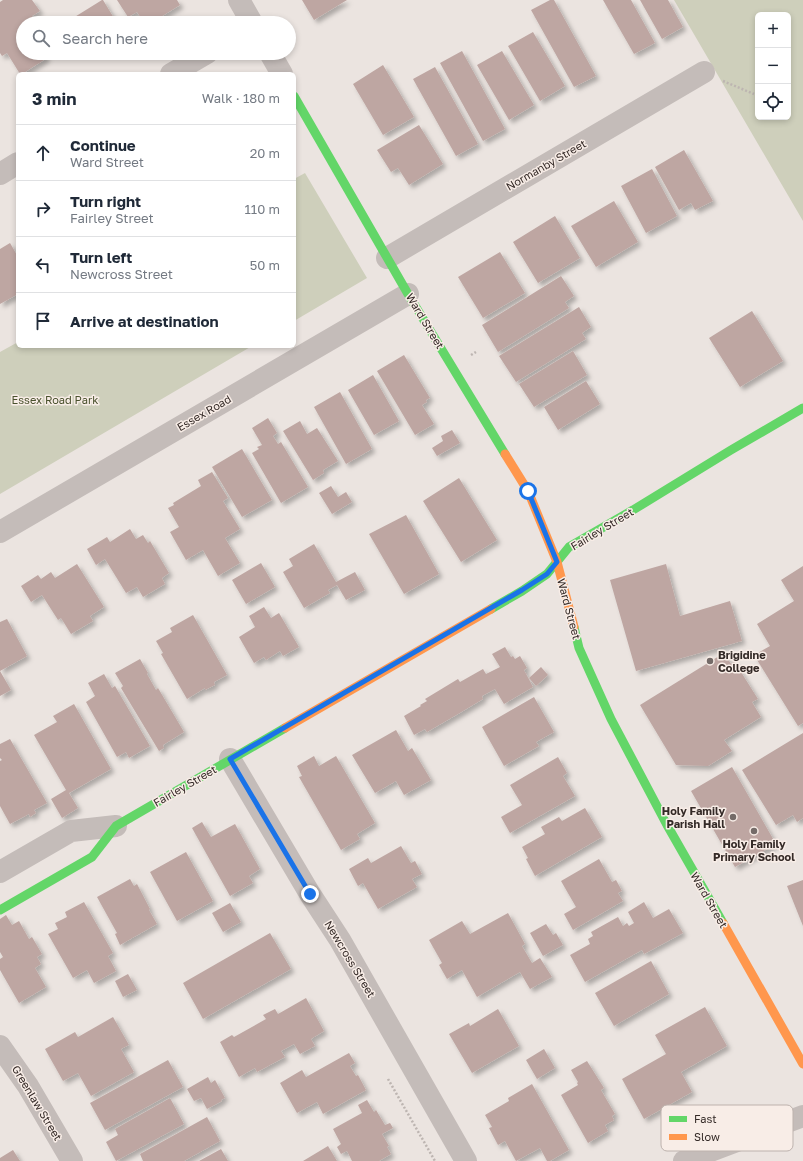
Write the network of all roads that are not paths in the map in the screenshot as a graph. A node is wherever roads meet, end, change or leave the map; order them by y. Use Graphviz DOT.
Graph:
graph roads {
  1 [pos="239,0"];
  2 [pos="248,16"];
  3 [pos="195,60"];
  4 [pos="274,60"];
  5 [pos="174,72"];
  6 [pos="281,72"];
  7 [pos="714,76"];
  8 [pos="296,99"];
  9 [pos="16,165"];
  10 [pos="0,174"];
  11 [pos="387,258"];
  12 [pos="408,294"];
  13 [pos="803,408"];
  14 [pos="0,532"];
  15 [pos="557,562"];
  16 [pos="230,759"];
  17 [pos="116,826"];
  18 [pos="0,872"];
  19 [pos="0,910"];
  20 [pos="0,1046"];
  21 [pos="803,1064"];
  22 [pos="803,1116"];
  23 [pos="793,1120"];
  24 [pos="710,1151"];
  25 [pos="72,1161"];
  26 [pos="466,1161"];
  27 [pos="684,1161"];
  1 -- 2 [label="street"];
  3 -- 5 [label="street"];
  4 -- 6 [label="street"];
  7 -- 11 [label="street, Normanby Street"];
  8 -- 11 [label="street, Ward Street"];
  9 -- 10 [label="street"];
  11 -- 12 [label="street, Ward Street"];
  12 -- 14 [label="street, Essex Road"];
  12 -- 15 [label="street, Ward Street"];
  13 -- 15 [label="street, Fairley Street"];
  15 -- 16 [label="street, Fairley Street"];
  15 -- 21 [label="street, Ward Street"];
  16 -- 17 [label="street, Fairley Street"];
  16 -- 26 [label="street, Newcross Street"];
  17 -- 18 [label="street, Fairley Street"];
  17 -- 19 [label="street, Fairley Street"];
  20 -- 25 [label="street, Greenlaw Street"];
  22 -- 23 [label="street"];
  24 -- 27 [label="street"];
}
